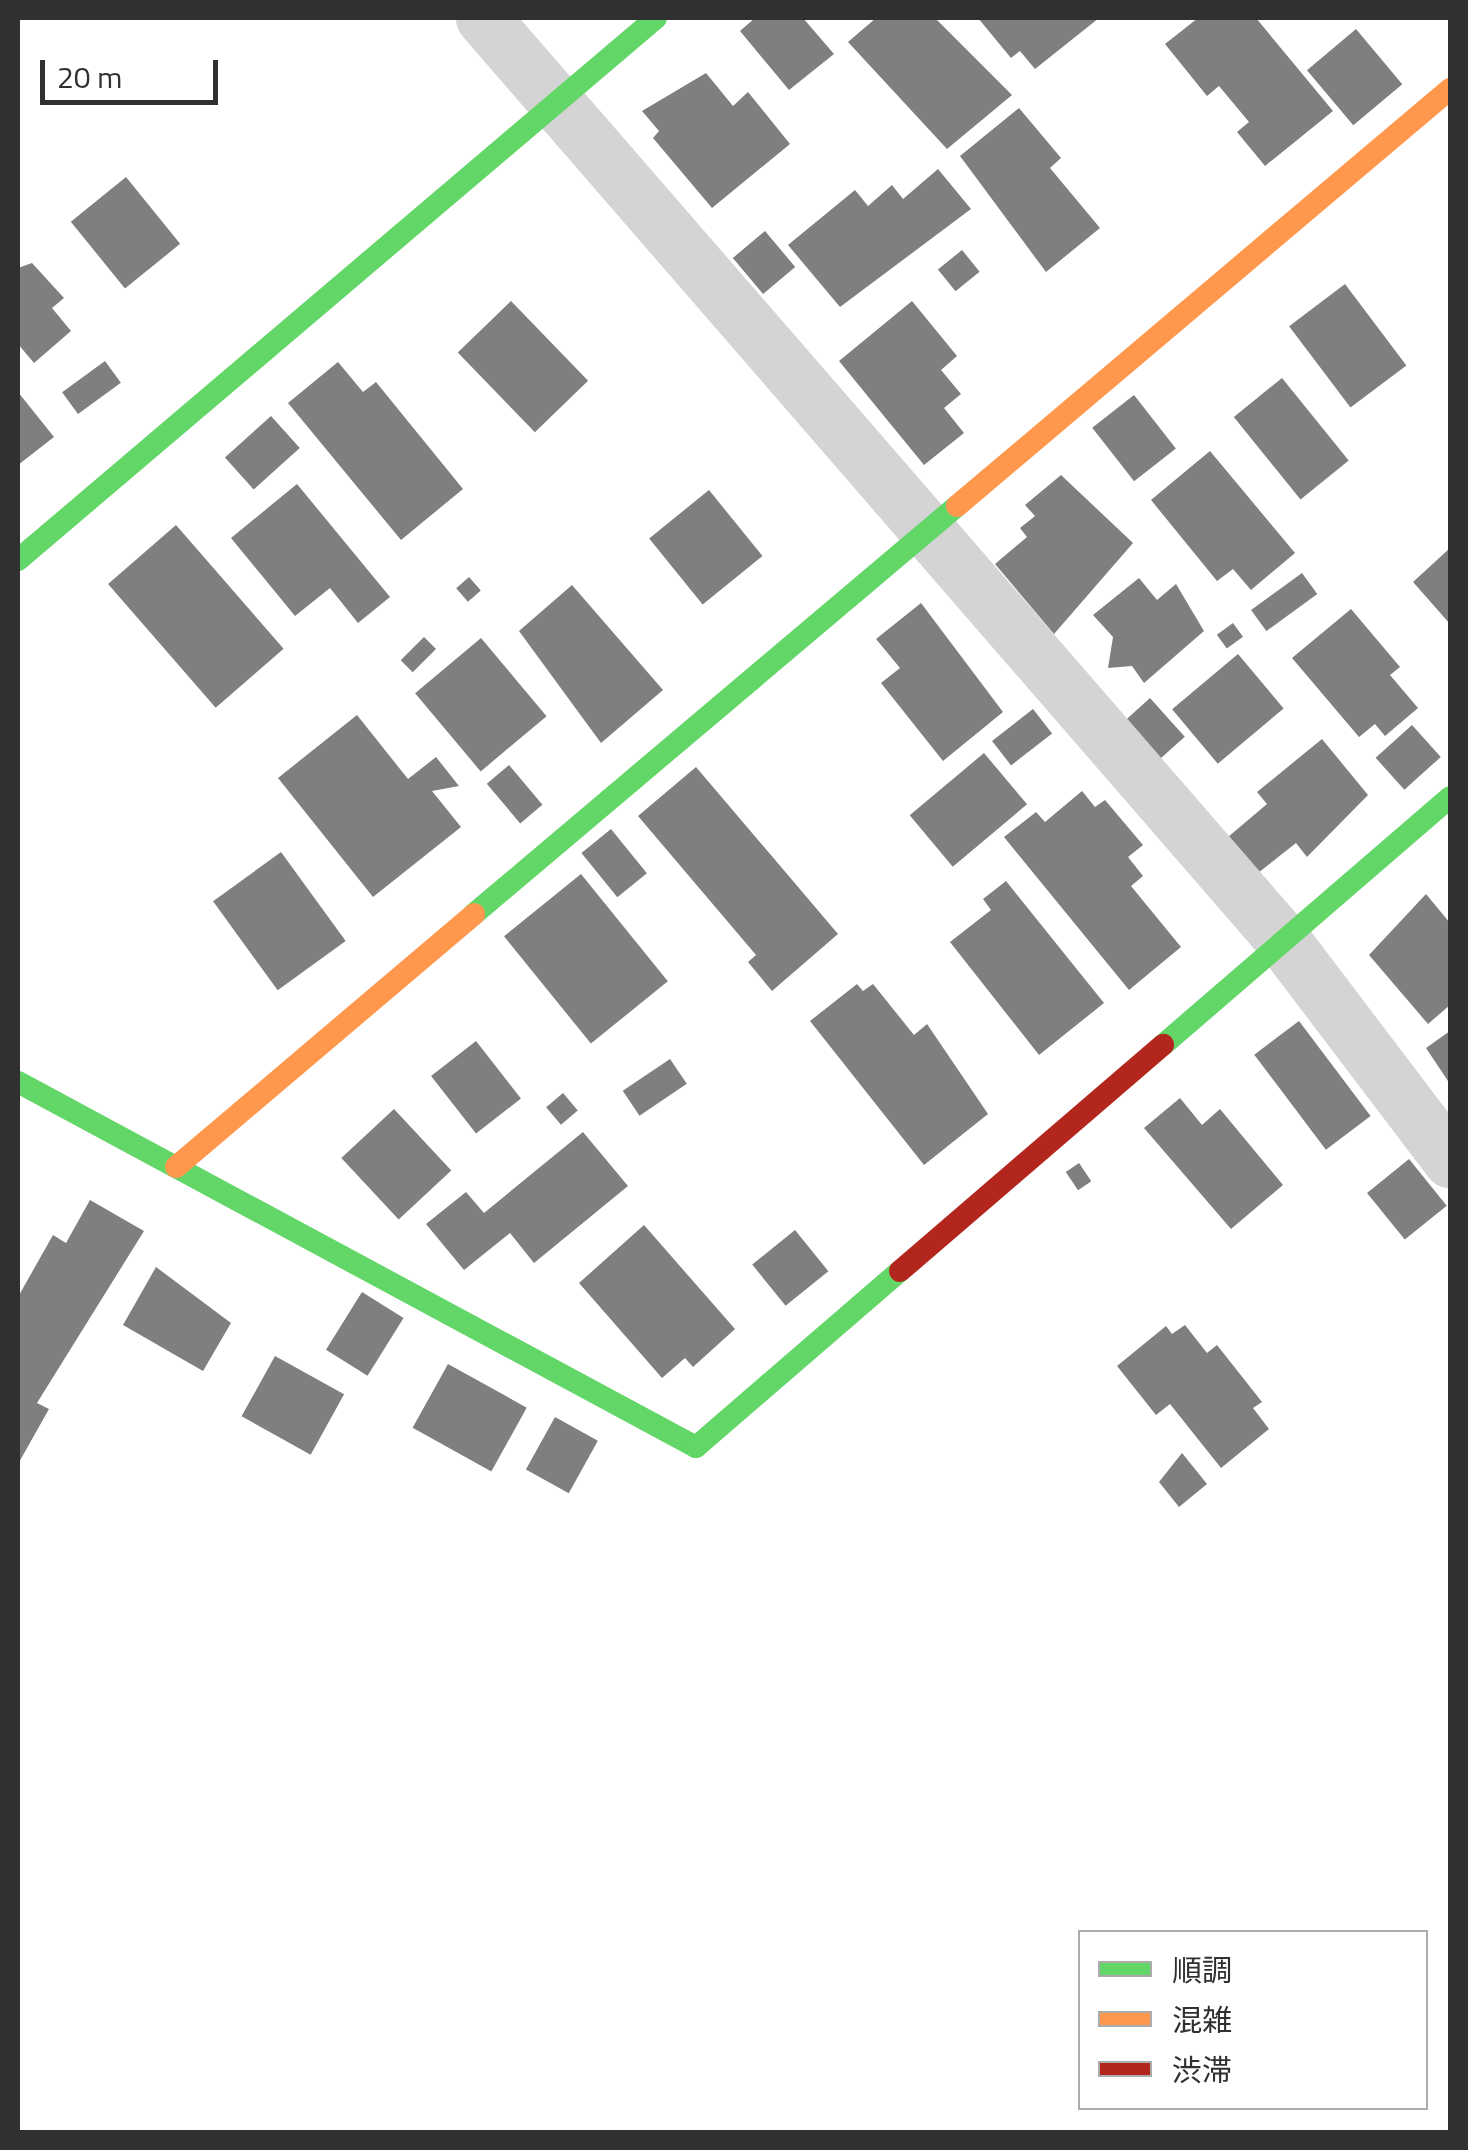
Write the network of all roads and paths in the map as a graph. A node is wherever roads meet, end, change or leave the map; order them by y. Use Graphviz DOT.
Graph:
graph roads {
  1 [pos="483,18"];
  2 [pos="656,18"];
  3 [pos="1450,89"];
  4 [pos="554,104"];
  5 [pos="927,525"];
  6 [pos="18,560"];
  7 [pos="1450,797"];
  8 [pos="1282,939"];
  9 [pos="18,1082"];
  10 [pos="1450,1160"];
  11 [pos="176,1167"];
  1 -- 4 [label="street"];
  2 -- 4 [label="street"];
  3 -- 5 [label="street"];
  4 -- 5 [label="street"];
  4 -- 6 [label="street"];
  5 -- 8 [label="street"];
  5 -- 11 [label="street"];
  7 -- 8 [label="street"];
  8 -- 10 [label="street"];
  8 -- 11 [label="street"];
  9 -- 11 [label="street"];
}
